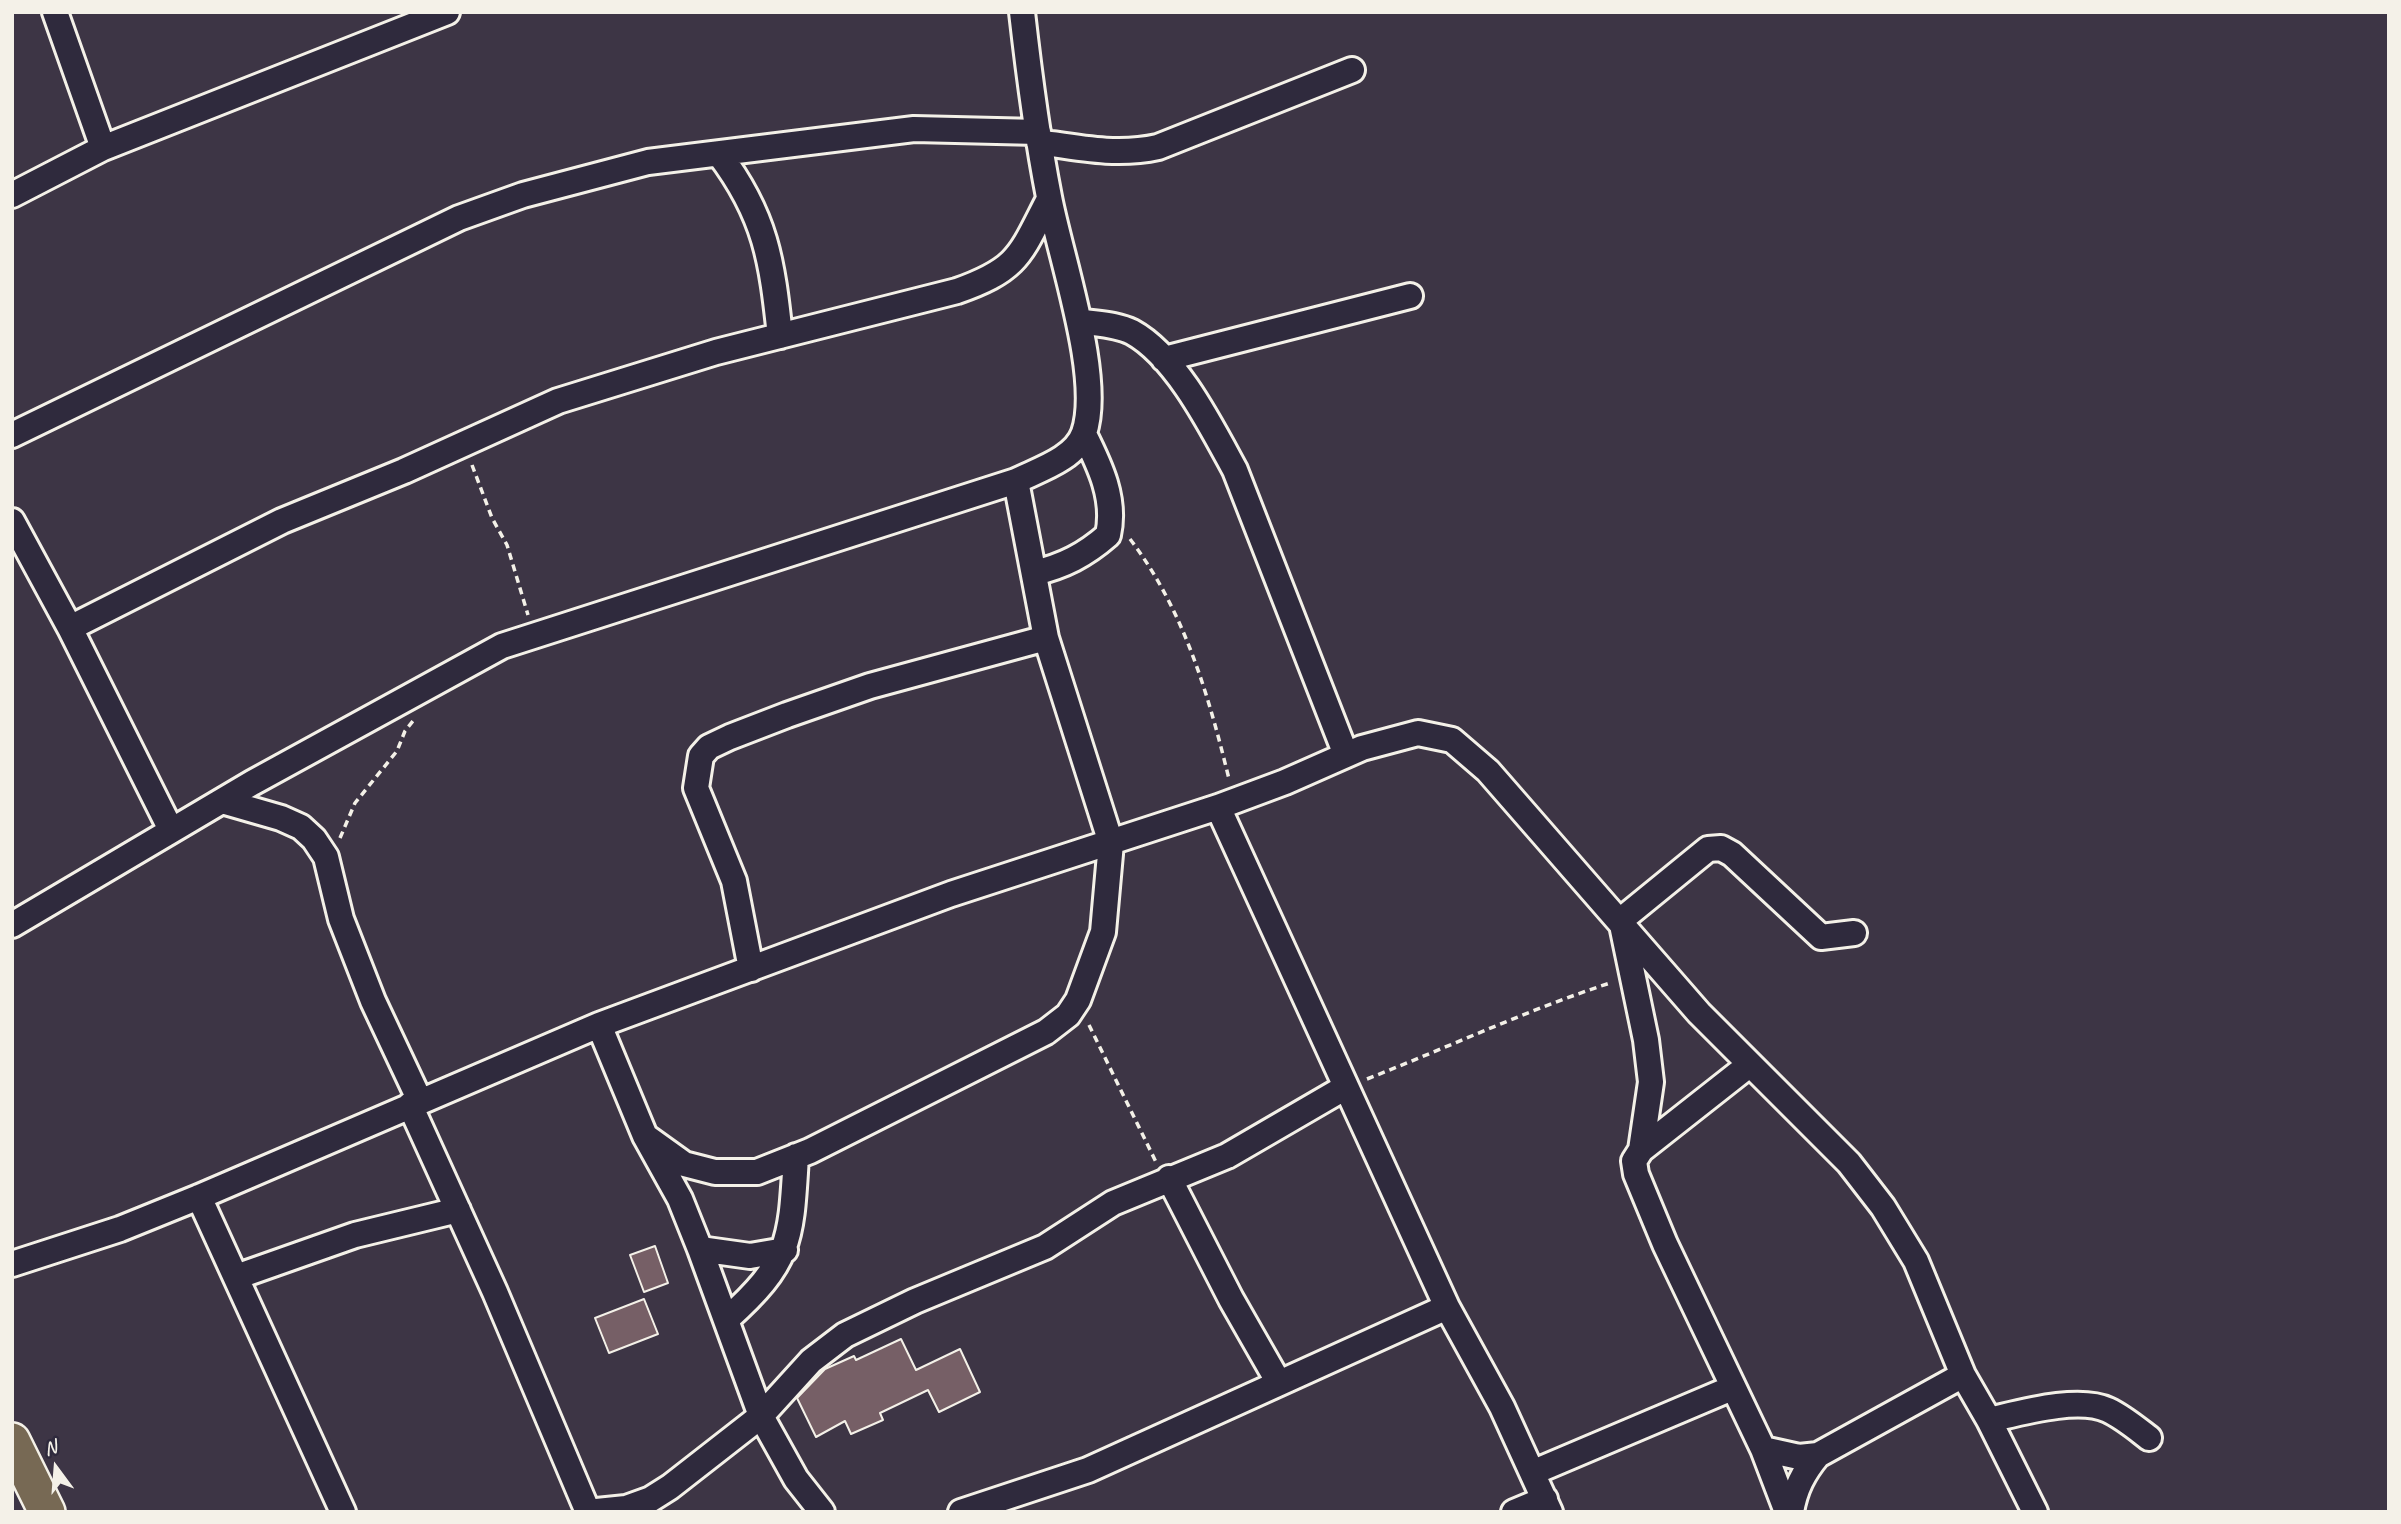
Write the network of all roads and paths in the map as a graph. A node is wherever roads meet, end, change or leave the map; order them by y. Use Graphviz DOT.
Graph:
graph roads {
  1 [pos="55,12"];
  2 [pos="447,12"];
  3 [pos="1022,12"];
  4 [pos="1352,70"];
  5 [pos="1038,137"];
  6 [pos="103,148"];
  7 [pos="719,154"];
  8 [pos="12,195"];
  9 [pos="1049,199"];
  10 [pos="1410,296"];
  11 [pos="1079,321"];
  12 [pos="780,336"];
  13 [pos="1164,359"];
  14 [pos="1084,434"];
  15 [pos="12,435"];
  16 [pos="465,443"];
  17 [pos="1016,481"];
  18 [pos="1112,514"];
  19 [pos="12,521"];
  20 [pos="1034,573"];
  21 [pos="70,628"];
  22 [pos="536,634"];
  23 [pos="1046,638"];
  24 [pos="419,690"];
  25 [pos="1346,755"];
  26 [pos="222,801"];
  27 [pos="1226,804"];
  28 [pos="171,830"];
  29 [pos="1111,843"];
  30 [pos="329,872"];
  31 [pos="1621,920"];
  32 [pos="12,925"];
  33 [pos="1854,933"];
  34 [pos="751,969"];
  35 [pos="1632,975"];
  36 [pos="1078,1000"];
  37 [pos="600,1025"];
  38 [pos="1749,1065"];
  39 [pos="1344,1088"];
  40 [pos="415,1103"];
  41 [pos="645,1136"];
  42 [pos="1641,1150"];
  43 [pos="796,1156"];
  44 [pos="1161,1182"];
  45 [pos="199,1197"];
  46 [pos="458,1210"];
  47 [pos="700,1249"];
  48 [pos="785,1250"];
  49 [pos="12,1264"];
  50 [pos="236,1277"];
  51 [pos="1447,1307"];
  52 [pos="727,1319"];
  53 [pos="1963,1375"];
  54 [pos="1279,1383"];
  55 [pos="1732,1388"];
  56 [pos="761,1416"];
  57 [pos="1990,1420"];
  58 [pos="2149,1438"];
  59 [pos="12,1441"];
  60 [pos="1763,1449"];
  61 [pos="1818,1455"];
  62 [pos="1534,1472"];
  63 [pos="1548,1505"];
  64 [pos="649,1508"];
  65 [pos="967,1511"];
  66 [pos="47,1512"];
  67 [pos="343,1512"];
  68 [pos="588,1512"];
  69 [pos="822,1512"];
  70 [pos="1514,1512"];
  71 [pos="1789,1512"];
  72 [pos="2035,1512"];
  1 -- 6 [label="street"];
  2 -- 6 [label="street"];
  3 -- 5 [label="street"];
  4 -- 5 [label="street"];
  5 -- 7 [label="street"];
  5 -- 9 [label="street"];
  6 -- 8 [label="street"];
  7 -- 12 [label="street"];
  7 -- 15 [label="street"];
  9 -- 11 [label="street"];
  9 -- 12 [label="street"];
  10 -- 13 [label="street"];
  11 -- 13 [label="street"];
  11 -- 14 [label="street"];
  12 -- 16 [label="street"];
  13 -- 25 [label="street"];
  14 -- 17 [label="street"];
  14 -- 18 [label="street"];
  16 -- 21 [label="street"];
  16 -- 22 [label="path"];
  17 -- 20 [label="street"];
  17 -- 22 [label="street"];
  18 -- 20 [label="street"];
  18 -- 27 [label="path"];
  19 -- 21 [label="street"];
  20 -- 23 [label="street"];
  21 -- 28 [label="street"];
  22 -- 24 [label="street"];
  23 -- 29 [label="street"];
  23 -- 34 [label="street"];
  24 -- 26 [label="street"];
  24 -- 30 [label="path"];
  25 -- 27 [label="street"];
  25 -- 31 [label="street"];
  26 -- 28 [label="street"];
  26 -- 30 [label="street"];
  27 -- 29 [label="street"];
  27 -- 39 [label="street"];
  28 -- 32 [label="street"];
  29 -- 34 [label="street"];
  29 -- 36 [label="street"];
  30 -- 40 [label="street"];
  31 -- 33 [label="street"];
  31 -- 35 [label="street"];
  31 -- 38 [label="street"];
  34 -- 37 [label="street"];
  35 -- 39 [label="path"];
  35 -- 42 [label="street"];
  36 -- 43 [label="street"];
  36 -- 44 [label="path"];
  37 -- 40 [label="street"];
  37 -- 41 [label="street"];
  38 -- 42 [label="street"];
  38 -- 53 [label="street"];
  39 -- 44 [label="street"];
  39 -- 51 [label="street"];
  40 -- 45 [label="street"];
  40 -- 46 [label="street"];
  41 -- 43 [label="street"];
  41 -- 47 [label="street"];
  42 -- 55 [label="street"];
  43 -- 48 [label="street"];
  44 -- 54 [label="street"];
  44 -- 56 [label="street"];
  45 -- 49 [label="street"];
  45 -- 50 [label="street"];
  46 -- 50 [label="street"];
  46 -- 68 [label="street"];
  47 -- 48 [label="street"];
  47 -- 52 [label="street"];
  48 -- 52 [label="street"];
  50 -- 67 [label="street"];
  51 -- 54 [label="street"];
  51 -- 62 [label="street"];
  52 -- 56 [label="street"];
  53 -- 57 [label="street"];
  53 -- 61 [label="street"];
  54 -- 65 [label="street"];
  55 -- 60 [label="street"];
  55 -- 62 [label="street"];
  56 -- 64 [label="street"];
  56 -- 69 [label="street"];
  57 -- 58 [label="street"];
  57 -- 72 [label="street"];
  59 -- 66 [label="highway"];
  60 -- 61 [label="street"];
  60 -- 71 [label="street"];
  61 -- 71 [label="street"];
  62 -- 63 [label="street"];
  63 -- 70 [label="street"];
  64 -- 68 [label="street"];
}
